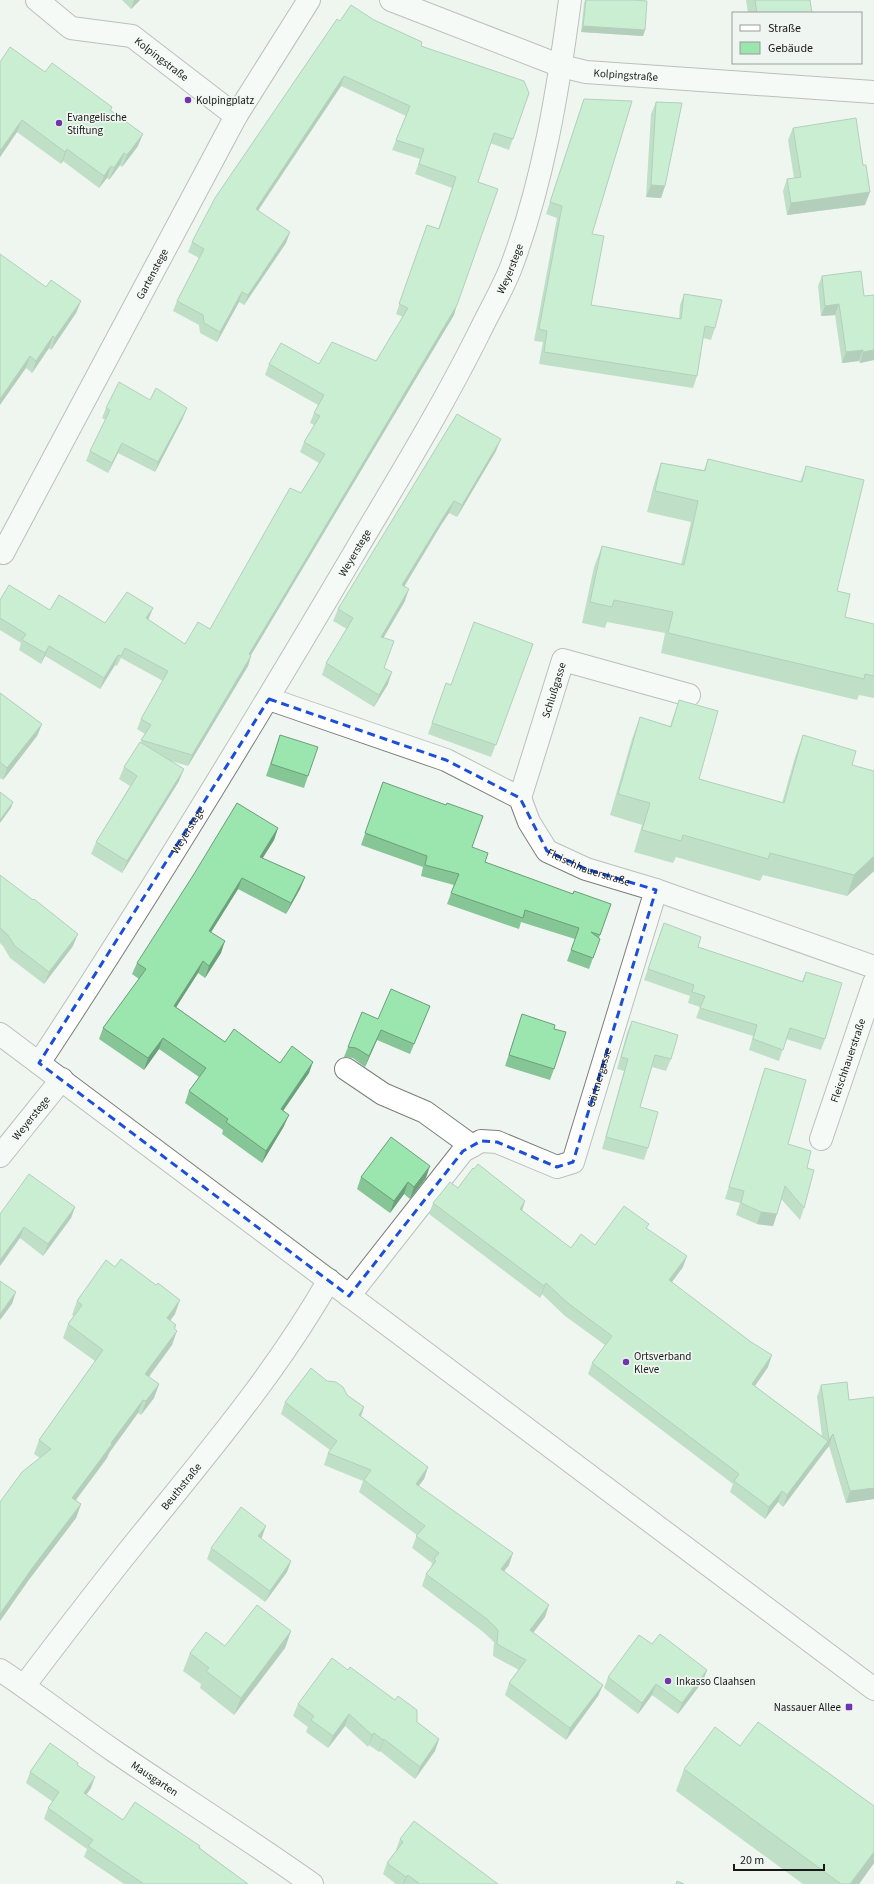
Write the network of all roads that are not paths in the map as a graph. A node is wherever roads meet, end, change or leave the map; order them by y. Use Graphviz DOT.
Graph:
graph roads {
  1 [pos="37,0"];
  2 [pos="309,0"];
  3 [pos="391,0"];
  4 [pos="570,0"];
  5 [pos="562,66"];
  6 [pos="874,92"];
  7 [pos="236,116"];
  8 [pos="2,552"];
  9 [pos="689,695"];
  10 [pos="269,699"];
  11 [pos="520,798"];
  12 [pos="656,890"];
  13 [pos="874,967"];
  14 [pos="874,983"];
  15 [pos="0,1034"];
  16 [pos="39,1063"];
  17 [pos="346,1069"];
  18 [pos="62,1079"];
  19 [pos="821,1138"];
  20 [pos="472,1146"];
  21 [pos="0,1156"];
  22 [pos="329,1280"];
  23 [pos="349,1296"];
  24 [pos="0,1670"];
  25 [pos="24,1686"];
  26 [pos="874,1688"];
  27 [pos="312,1884"];
  1 -- 7 [label="street, Kolpingstraße"];
  2 -- 7 [label="street, Gartenstege"];
  3 -- 5 [label="street, Kolpingstraße"];
  4 -- 5 [label="street, Weyerstege"];
  5 -- 6 [label="street, Kolpingstraße"];
  5 -- 10 [label="street, Weyerstege"];
  7 -- 8 [label="street, Gartenstege"];
  9 -- 11 [label="street, Schlußgasse"];
  10 -- 11 [label="street"];
  10 -- 16 [label="street, Weyerstege"];
  11 -- 12 [label="street, Fleischhauerstraße"];
  12 -- 13 [label="street, Fleischhauerstraße"];
  12 -- 20 [label="street, Gärtnergasse"];
  14 -- 19 [label="street, Fleischhauerstraße"];
  15 -- 16 [label="street"];
  16 -- 18 [label="street"];
  17 -- 20 [label="street"];
  18 -- 21 [label="street, Weyerstege"];
  18 -- 22 [label="street"];
  20 -- 23 [label="street, Gärtnergasse"];
  22 -- 23 [label="street"];
  22 -- 25 [label="street, Beuthstraße"];
  23 -- 26 [label="street"];
  24 -- 25 [label="street, Mausgarten"];
  25 -- 27 [label="street, Mausgarten"];
}
